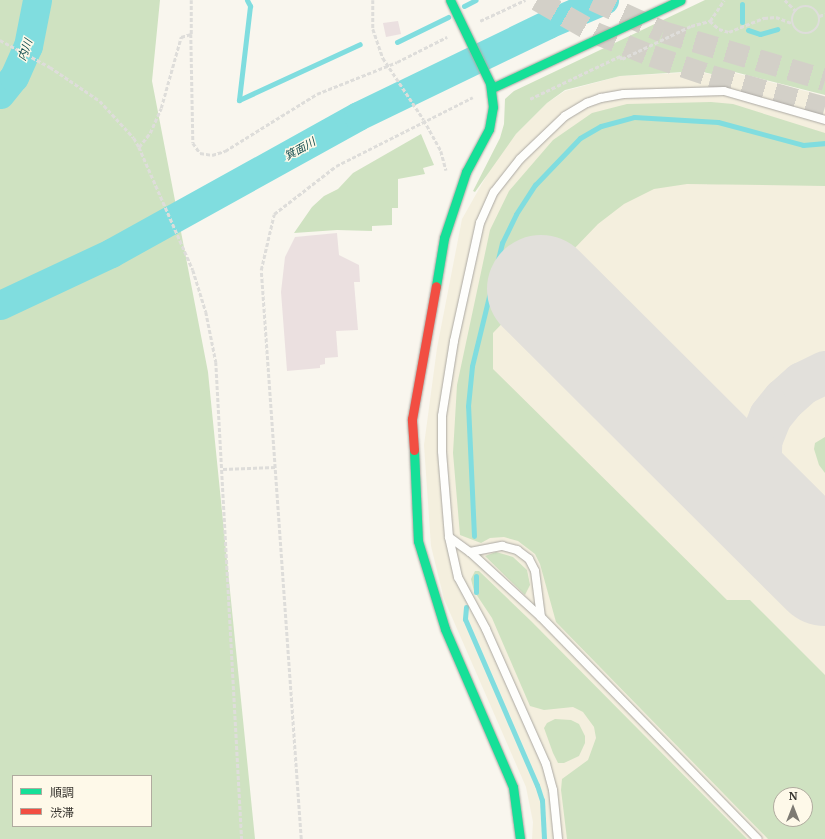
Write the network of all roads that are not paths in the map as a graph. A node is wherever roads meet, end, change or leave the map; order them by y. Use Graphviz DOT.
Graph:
graph roads {
  1 [pos="450,0"];
  2 [pos="681,0"];
  3 [pos="491,86"];
  4 [pos="825,120"];
  5 [pos="449,537"];
  6 [pos="470,552"];
  7 [pos="540,617"];
  8 [pos="520,839"];
  9 [pos="558,839"];
  10 [pos="758,839"];
  1 -- 3 [label="street"];
  2 -- 3 [label="street"];
  3 -- 8 [label="street"];
  4 -- 5 [label="lane"];
  5 -- 6 [label="lane"];
  5 -- 9 [label="lane"];
  6 -- 7 [label="lane"];
  6 -- 7 [label="lane"];
  7 -- 10 [label="lane"];
}
